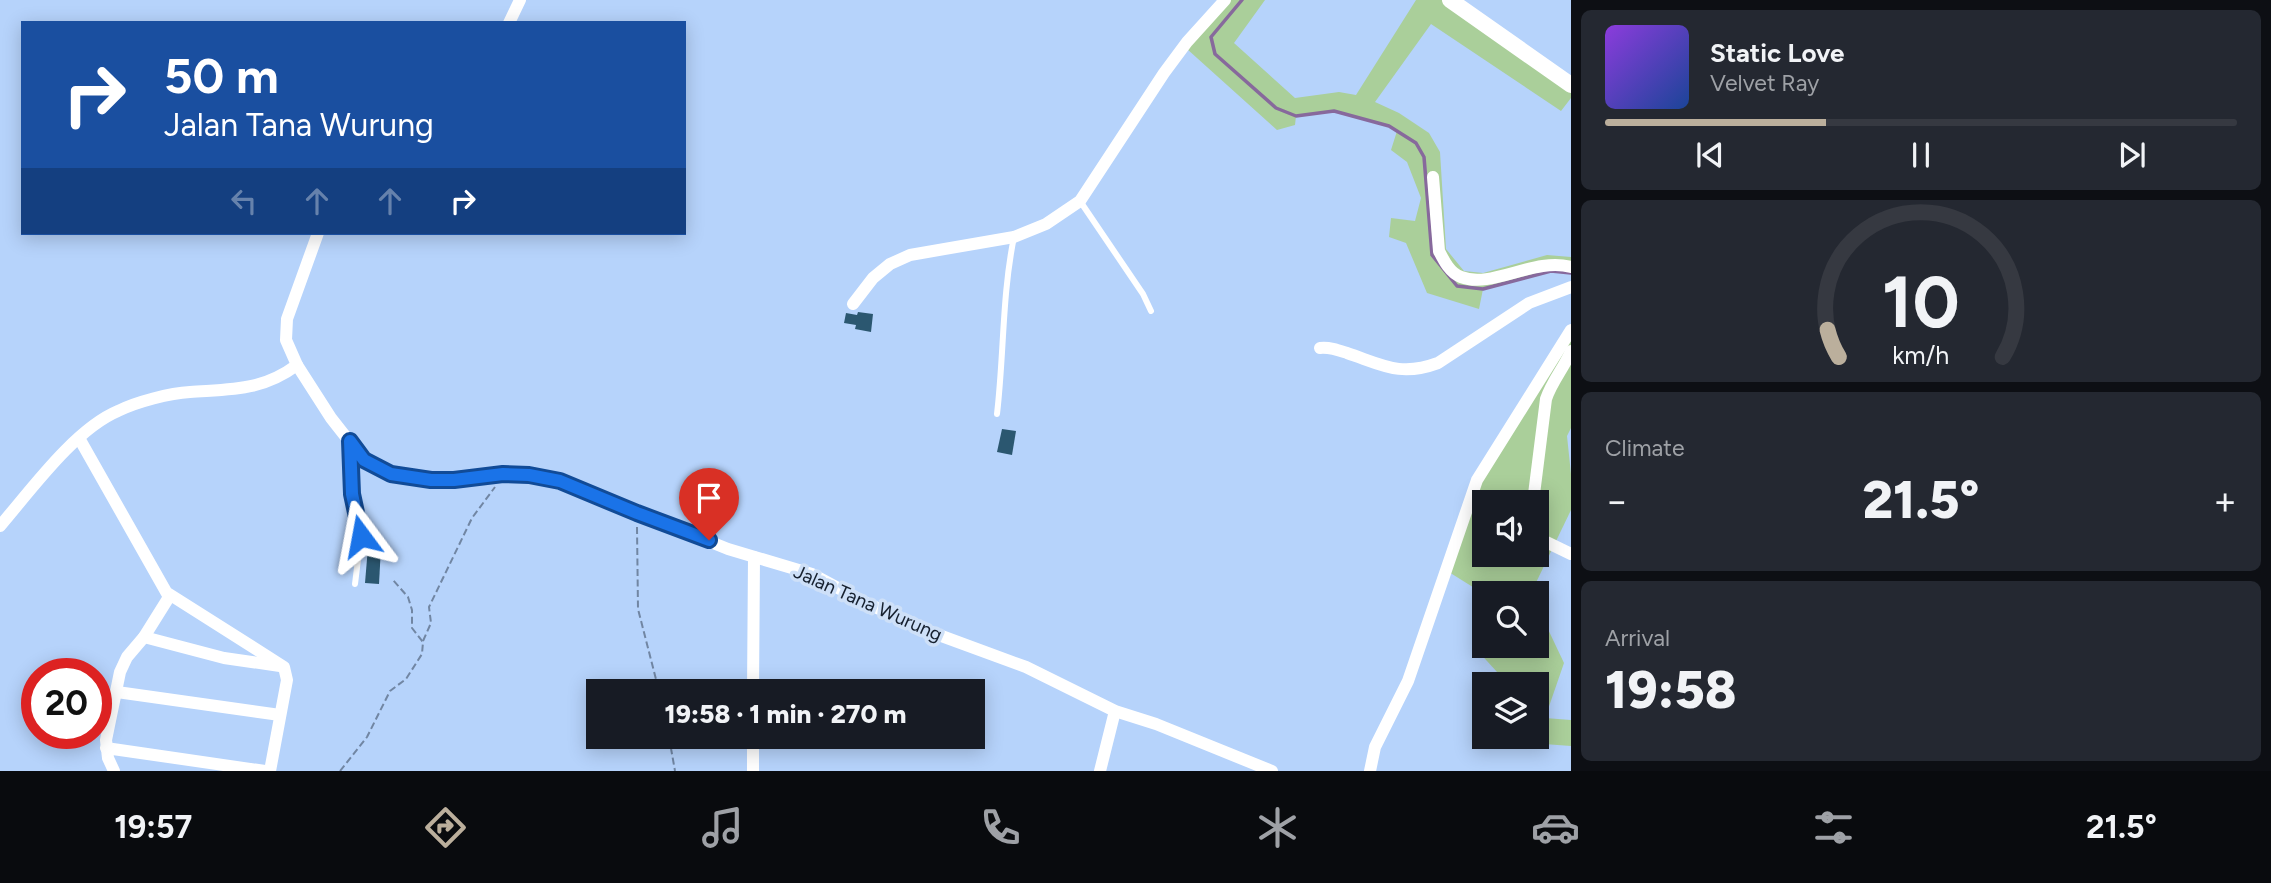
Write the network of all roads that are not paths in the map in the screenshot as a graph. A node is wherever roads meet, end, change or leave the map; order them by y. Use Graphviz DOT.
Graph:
graph roads {
  1 [pos="520,0"];
  2 [pos="1226,0"];
  3 [pos="1450,0"];
  4 [pos="510,21"];
  5 [pos="1571,85"];
  6 [pos="1433,177"];
  7 [pos="1080,201"];
  8 [pos="317,235"];
  9 [pos="1014,237"];
  10 [pos="1571,267"];
  11 [pos="1571,287"];
  12 [pos="853,304"];
  13 [pos="1151,311"];
  14 [pos="1571,330"];
  15 [pos="1320,348"];
  16 [pos="1571,351"];
  17 [pos="297,365"];
  18 [pos="997,414"];
  19 [pos="79,438"];
  20 [pos="350,441"];
  21 [pos="1534,490"];
  22 [pos="0,526"];
  23 [pos="1549,543"];
  24 [pos="1571,554"];
  25 [pos="754,557"];
  26 [pos="355,584"];
  27 [pos="169,594"];
  28 [pos="144,637"];
  29 [pos="284,667"];
  30 [pos="753,679"];
  31 [pos="117,692"];
  32 [pos="1115,711"];
  33 [pos="112,714"];
  34 [pos="280,715"];
  35 [pos="106,749"];
  36 [pos="112,749"];
  37 [pos="753,749"];
  38 [pos="114,771"];
  39 [pos="267,771"];
  40 [pos="753,771"];
  41 [pos="1100,771"];
  42 [pos="1272,771"];
  43 [pos="1370,771"];
  1 -- 4 [label="street"];
  2 -- 7 [label="street"];
  3 -- 5 [label="street"];
  6 -- 10 [label="street"];
  7 -- 9 [label="street"];
  7 -- 13 [label="lane"];
  8 -- 17 [label="street, Jalan Tana Wurung"];
  9 -- 12 [label="street"];
  9 -- 18 [label="lane"];
  11 -- 15 [label="street"];
  14 -- 43 [label="street"];
  16 -- 21 [label="street"];
  17 -- 19 [label="street"];
  17 -- 20 [label="street, Jalan Tana Wurung"];
  19 -- 22 [label="street"];
  19 -- 27 [label="street"];
  20 -- 25 [label="street, Jalan Tana Wurung"];
  20 -- 26 [label="lane"];
  23 -- 24 [label="street"];
  25 -- 30 [label="street"];
  25 -- 32 [label="street, Jalan Tana Wurung"];
  27 -- 28 [label="street"];
  27 -- 29 [label="street"];
  28 -- 29 [label="street"];
  28 -- 31 [label="street"];
  29 -- 34 [label="street"];
  31 -- 33 [label="street"];
  31 -- 34 [label="street"];
  32 -- 41 [label="street"];
  32 -- 42 [label="street, Jalan Tana Wurung"];
  34 -- 39 [label="street"];
  35 -- 38 [label="street"];
  36 -- 39 [label="street"];
  37 -- 40 [label="street"];
}
